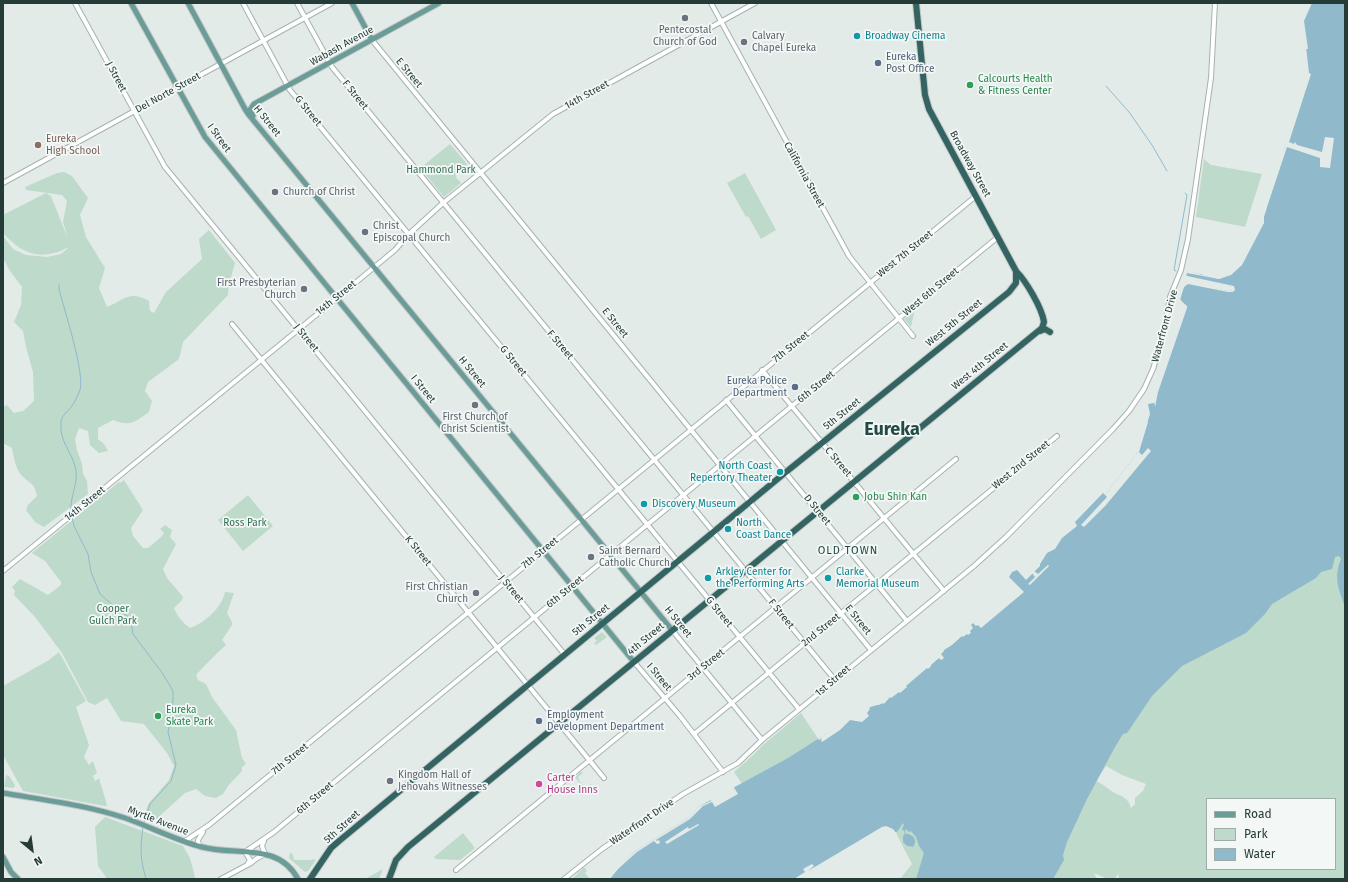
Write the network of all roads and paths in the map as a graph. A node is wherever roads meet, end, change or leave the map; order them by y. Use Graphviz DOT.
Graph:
graph roads {
  1 [pos="75,3"];
  2 [pos="131,3"];
  3 [pos="188,3"];
  4 [pos="243,3"];
  5 [pos="297,3"];
  6 [pos="332,3"];
  7 [pos="352,3"];
  8 [pos="440,3"];
  9 [pos="711,3"];
  10 [pos="755,3"];
  11 [pos="916,3"];
  12 [pos="1215,3"];
  13 [pos="305,18"];
  14 [pos="721,22"];
  15 [pos="264,40"];
  16 [pos="372,40"];
  17 [pos="330,63"];
  18 [pos="221,64"];
  19 [pos="288,86"];
  20 [pos="178,88"];
  21 [pos="235,90"];
  22 [pos="254,104"];
  23 [pos="134,112"];
  24 [pos="262,130"];
  25 [pos="480,173"];
  26 [pos="3,183"];
  27 [pos="976,196"];
  28 [pos="443,203"];
  29 [pos="409,234"];
  30 [pos="998,237"];
  31 [pos="374,267"];
  32 [pos="1016,271"];
  33 [pos="870,282"];
  34 [pos="1012,289"];
  35 [pos="1032,295"];
  36 [pos="337,298"];
  37 [pos="834,311"];
  38 [pos="899,318"];
  39 [pos="1044,322"];
  40 [pos="232,324"];
  41 [pos="298,329"];
  42 [pos="1040,331"];
  43 [pos="1050,332"];
  44 [pos="913,336"];
  45 [pos="864,347"];
  46 [pos="261,359"];
  47 [pos="762,370"];
  48 [pos="894,384"];
  49 [pos="726,400"];
  50 [pos="792,406"];
  51 [pos="926,423"];
  52 [pos="690,430"];
  53 [pos="756,436"];
  54 [pos="1057,436"];
  55 [pos="822,443"];
  56 [pos="654,459"];
  57 [pos="956,459"];
  58 [pos="720,465"];
  59 [pos="786,472"];
  60 [pos="854,482"];
  61 [pos="618,489"];
  62 [pos="684,495"];
  63 [pos="985,495"];
  64 [pos="750,503"];
  65 [pos="818,512"];
  66 [pos="884,518"];
  67 [pos="582,519"];
  68 [pos="648,525"];
  69 [pos="714,532"];
  70 [pos="782,541"];
  71 [pos="848,548"];
  72 [pos="544,550"];
  73 [pos="913,554"];
  74 [pos="611,555"];
  75 [pos="678,562"];
  76 [pos="745,570"];
  77 [pos="3,571"];
  78 [pos="812,578"];
  79 [pos="505,582"];
  80 [pos="877,584"];
  81 [pos="573,586"];
  82 [pos="944,591"];
  83 [pos="642,592"];
  84 [pos="709,600"];
  85 [pos="775,607"];
  86 [pos="469,612"];
  87 [pos="841,614"];
  88 [pos="535,617"];
  89 [pos="908,621"];
  90 [pos="603,623"];
  91 [pos="672,630"];
  92 [pos="739,637"];
  93 [pos="805,643"];
  94 [pos="498,648"];
  95 [pos="871,650"];
  96 [pos="565,655"];
  97 [pos="634,662"];
  98 [pos="703,667"];
  99 [pos="769,673"];
  100 [pos="835,680"];
  101 [pos="528,685"];
  102 [pos="665,698"];
  103 [pos="732,703"];
  104 [pos="799,709"];
  105 [pos="560,724"];
  106 [pos="694,734"];
  107 [pos="762,740"];
  108 [pos="590,760"];
  109 [pos="723,772"];
  110 [pos="604,778"];
  111 [pos="3,792"];
  112 [pos="209,825"];
  113 [pos="267,838"];
  114 [pos="185,841"];
  115 [pos="199,846"];
  116 [pos="245,852"];
  117 [pos="265,854"];
  118 [pos="3,858"];
  119 [pos="247,865"];
  120 [pos="456,870"];
  121 [pos="18,879"];
  122 [pos="221,879"];
  123 [pos="298,879"];
  124 [pos="310,879"];
  125 [pos="389,879"];
  126 [pos="564,879"];
  1 -- 23 [label="street, J Street"];
  2 -- 20 [label="main road, I Street"];
  3 -- 18 [label="main road, H Street"];
  4 -- 15 [label="street, G Street"];
  5 -- 13 [label="street, F Street"];
  6 -- 13 [label="street, Del Norte Street"];
  7 -- 16 [label="main road, E Street"];
  8 -- 16 [label="main road, Wabash Avenue"];
  9 -- 14 [label="street, California Street"];
  10 -- 14 [label="street, 14th Street"];
  11 -- 27 [label="highway, Broadway Street"];
  12 -- 82 [label="street, Waterfront Drive"];
  13 -- 15 [label="street, Del Norte Street"];
  13 -- 17 [label="street, F Street"];
  14 -- 25 [label="street, 14th Street"];
  14 -- 33 [label="street, California Street"];
  15 -- 18 [label="street, Del Norte Street"];
  15 -- 19 [label="street, G Street"];
  16 -- 17 [label="main road, Wabash Avenue"];
  16 -- 25 [label="street, E Street"];
  17 -- 19 [label="main road, Wabash Avenue"];
  17 -- 28 [label="street, F Street"];
  18 -- 20 [label="street, Del Norte Street"];
  18 -- 21 [label="main road, H Street"];
  19 -- 22 [label="main road, Wabash Avenue"];
  19 -- 29 [label="street, G Street"];
  20 -- 23 [label="street, Del Norte Street"];
  20 -- 36 [label="main road, I Street"];
  21 -- 22 [label="main road, Wabash Avenue"];
  21 -- 24 [label="main road, H Street"];
  22 -- 24 [label="main road"];
  23 -- 26 [label="street, Del Norte Street"];
  23 -- 41 [label="street, J Street"];
  24 -- 31 [label="main road, H Street"];
  25 -- 28 [label="street, 14th Street"];
  25 -- 52 [label="street, E Street"];
  27 -- 30 [label="highway, Broadway Street"];
  27 -- 33 [label="street, West 7th Street"];
  28 -- 29 [label="street, 14th Street"];
  28 -- 56 [label="street, F Street"];
  29 -- 31 [label="street, 14th Street"];
  29 -- 61 [label="street, G Street"];
  30 -- 32 [label="highway, Broadway Street"];
  30 -- 38 [label="street, West 6th Street"];
  31 -- 36 [label="street, 14th Street"];
  31 -- 67 [label="main road, H Street"];
  32 -- 34 [label="highway"];
  32 -- 35 [label="highway, Broadway Street"];
  33 -- 37 [label="street, West 7th Street"];
  33 -- 38 [label="street, California Street"];
  34 -- 35 [label="highway"];
  34 -- 48 [label="highway, West 5th Street"];
  35 -- 39 [label="highway, Broadway Street"];
  36 -- 41 [label="street, 14th Street"];
  36 -- 72 [label="main road, I Street"];
  37 -- 47 [label="street, 7th Street"];
  38 -- 44 [label="street, California Street"];
  38 -- 45 [label="street, West 6th Street"];
  39 -- 42 [label="highway, West 4th Street"];
  40 -- 46 [label="street, K Street"];
  41 -- 46 [label="street, 14th Street"];
  41 -- 79 [label="street, J Street"];
  42 -- 43 [label="highway"];
  42 -- 51 [label="highway, West 4th Street"];
  45 -- 50 [label="street, 6th Street"];
  46 -- 77 [label="street, 14th Street"];
  46 -- 86 [label="street, K Street"];
  47 -- 49 [label="street, 7th Street"];
  47 -- 50 [label="street, C Street"];
  48 -- 55 [label="highway, 5th Street"];
  49 -- 52 [label="street, 7th Street"];
  49 -- 53 [label="street, D Street"];
  50 -- 53 [label="street, 6th Street"];
  50 -- 55 [label="street, C Street"];
  51 -- 60 [label="highway, 4th Street"];
  52 -- 56 [label="street, 7th Street"];
  52 -- 58 [label="street, E Street"];
  53 -- 58 [label="street, 6th Street"];
  53 -- 59 [label="street, D Street"];
  54 -- 63 [label="street, West 2nd Street"];
  55 -- 59 [label="highway, 5th Street"];
  55 -- 60 [label="street, C Street"];
  56 -- 61 [label="street, 7th Street"];
  56 -- 62 [label="street, F Street"];
  57 -- 66 [label="street, 3rd Street"];
  58 -- 62 [label="street, 6th Street"];
  58 -- 64 [label="street, E Street"];
  59 -- 64 [label="highway, 5th Street"];
  59 -- 65 [label="street, D Street"];
  60 -- 65 [label="highway, 4th Street"];
  60 -- 66 [label="street, C Street"];
  61 -- 67 [label="street, 7th Street"];
  61 -- 68 [label="street, G Street"];
  62 -- 68 [label="street, 6th Street"];
  62 -- 69 [label="street, F Street"];
  63 -- 73 [label="street, 2nd Street"];
  64 -- 69 [label="highway, 5th Street"];
  64 -- 70 [label="street, E Street"];
  65 -- 70 [label="highway, 4th Street"];
  65 -- 71 [label="street, D Street"];
  66 -- 71 [label="street, 3rd Street"];
  66 -- 73 [label="street, C Street"];
  67 -- 72 [label="street, 7th Street"];
  67 -- 74 [label="main road, H Street"];
  68 -- 74 [label="street, 6th Street"];
  68 -- 75 [label="street, G Street"];
  69 -- 75 [label="highway, 5th Street"];
  69 -- 76 [label="street, F Street"];
  70 -- 76 [label="highway, 4th Street"];
  70 -- 78 [label="street, E Street"];
  71 -- 78 [label="street, 3rd Street"];
  71 -- 80 [label="street, D Street"];
  72 -- 79 [label="street, 7th Street"];
  72 -- 81 [label="main road, I Street"];
  73 -- 80 [label="street, 2nd Street"];
  73 -- 82 [label="street, C Street"];
  74 -- 81 [label="street, 6th Street"];
  74 -- 83 [label="main road, H Street"];
  75 -- 83 [label="highway, 5th Street"];
  75 -- 84 [label="street, G Street"];
  76 -- 84 [label="highway, 4th Street"];
  76 -- 85 [label="street, F Street"];
  78 -- 85 [label="street, 3rd Street"];
  78 -- 87 [label="street, E Street"];
  79 -- 86 [label="street, 7th Street"];
  79 -- 88 [label="street, J Street"];
  80 -- 87 [label="street, 2nd Street"];
  80 -- 89 [label="street, D Street"];
  81 -- 88 [label="street, 6th Street"];
  81 -- 90 [label="main road, I Street"];
  82 -- 89 [label="street, 1st Street"];
  83 -- 90 [label="highway, 5th Street"];
  83 -- 91 [label="main road, H Street"];
  84 -- 91 [label="highway, 4th Street"];
  84 -- 92 [label="street, G Street"];
  85 -- 92 [label="street, 3rd Street"];
  85 -- 93 [label="street, F Street"];
  86 -- 94 [label="street, K Street"];
  86 -- 112 [label="street, 7th Street"];
  87 -- 93 [label="street, 2nd Street"];
  87 -- 95 [label="street, E Street"];
  88 -- 94 [label="street, 6th Street"];
  88 -- 96 [label="street, J Street"];
  89 -- 95 [label="street, 1st Street"];
  90 -- 96 [label="highway, 5th Street"];
  90 -- 97 [label="main road, I Street"];
  91 -- 97 [label="highway, 4th Street"];
  91 -- 98 [label="street, H Street"];
  92 -- 98 [label="street, 3rd Street"];
  92 -- 99 [label="street, G Street"];
  93 -- 99 [label="street, 2nd Street"];
  93 -- 100 [label="street, F Street"];
  94 -- 101 [label="street, K Street"];
  94 -- 113 [label="street, 6th Street"];
  95 -- 100 [label="street, 1st Street"];
  96 -- 101 [label="highway, 5th Street"];
  97 -- 102 [label="street, I Street"];
  97 -- 105 [label="highway, 4th Street"];
  98 -- 102 [label="street, 3rd Street"];
  98 -- 103 [label="street, H Street"];
  99 -- 103 [label="street, 2nd Street"];
  99 -- 104 [label="street, G Street"];
  100 -- 104 [label="street, 1st Street"];
  101 -- 105 [label="street, K Street"];
  101 -- 124 [label="highway, 5th Street"];
  102 -- 106 [label="street, I Street"];
  102 -- 108 [label="street, 3rd Street"];
  103 -- 106 [label="street, 2nd Street"];
  103 -- 107 [label="street, H Street"];
  104 -- 107 [label="street, 1st Street"];
  105 -- 108 [label="street, K Street"];
  105 -- 125 [label="highway, 4th Street"];
  106 -- 109 [label="street, I Street"];
  107 -- 109 [label="street, 1st Street"];
  108 -- 110 [label="street, K Street"];
  108 -- 120 [label="street, 3rd Street"];
  109 -- 126 [label="street, Waterfront Drive"];
  111 -- 114 [label="main road, Myrtle Avenue"];
  112 -- 114 [label="street"];
  112 -- 115 [label="street"];
  113 -- 116 [label="street, 6th Street"];
  113 -- 117 [label="street"];
  114 -- 115 [label="main road, Myrtle Avenue"];
  115 -- 116 [label="main road, Myrtle Avenue"];
  116 -- 117 [label="main road, Myrtle Avenue"];
  116 -- 119 [label="street"];
  117 -- 119 [label="street"];
  117 -- 123 [label="main road, Myrtle Avenue"];
  118 -- 121 [label="main road"];
  119 -- 122 [label="street"];
}
